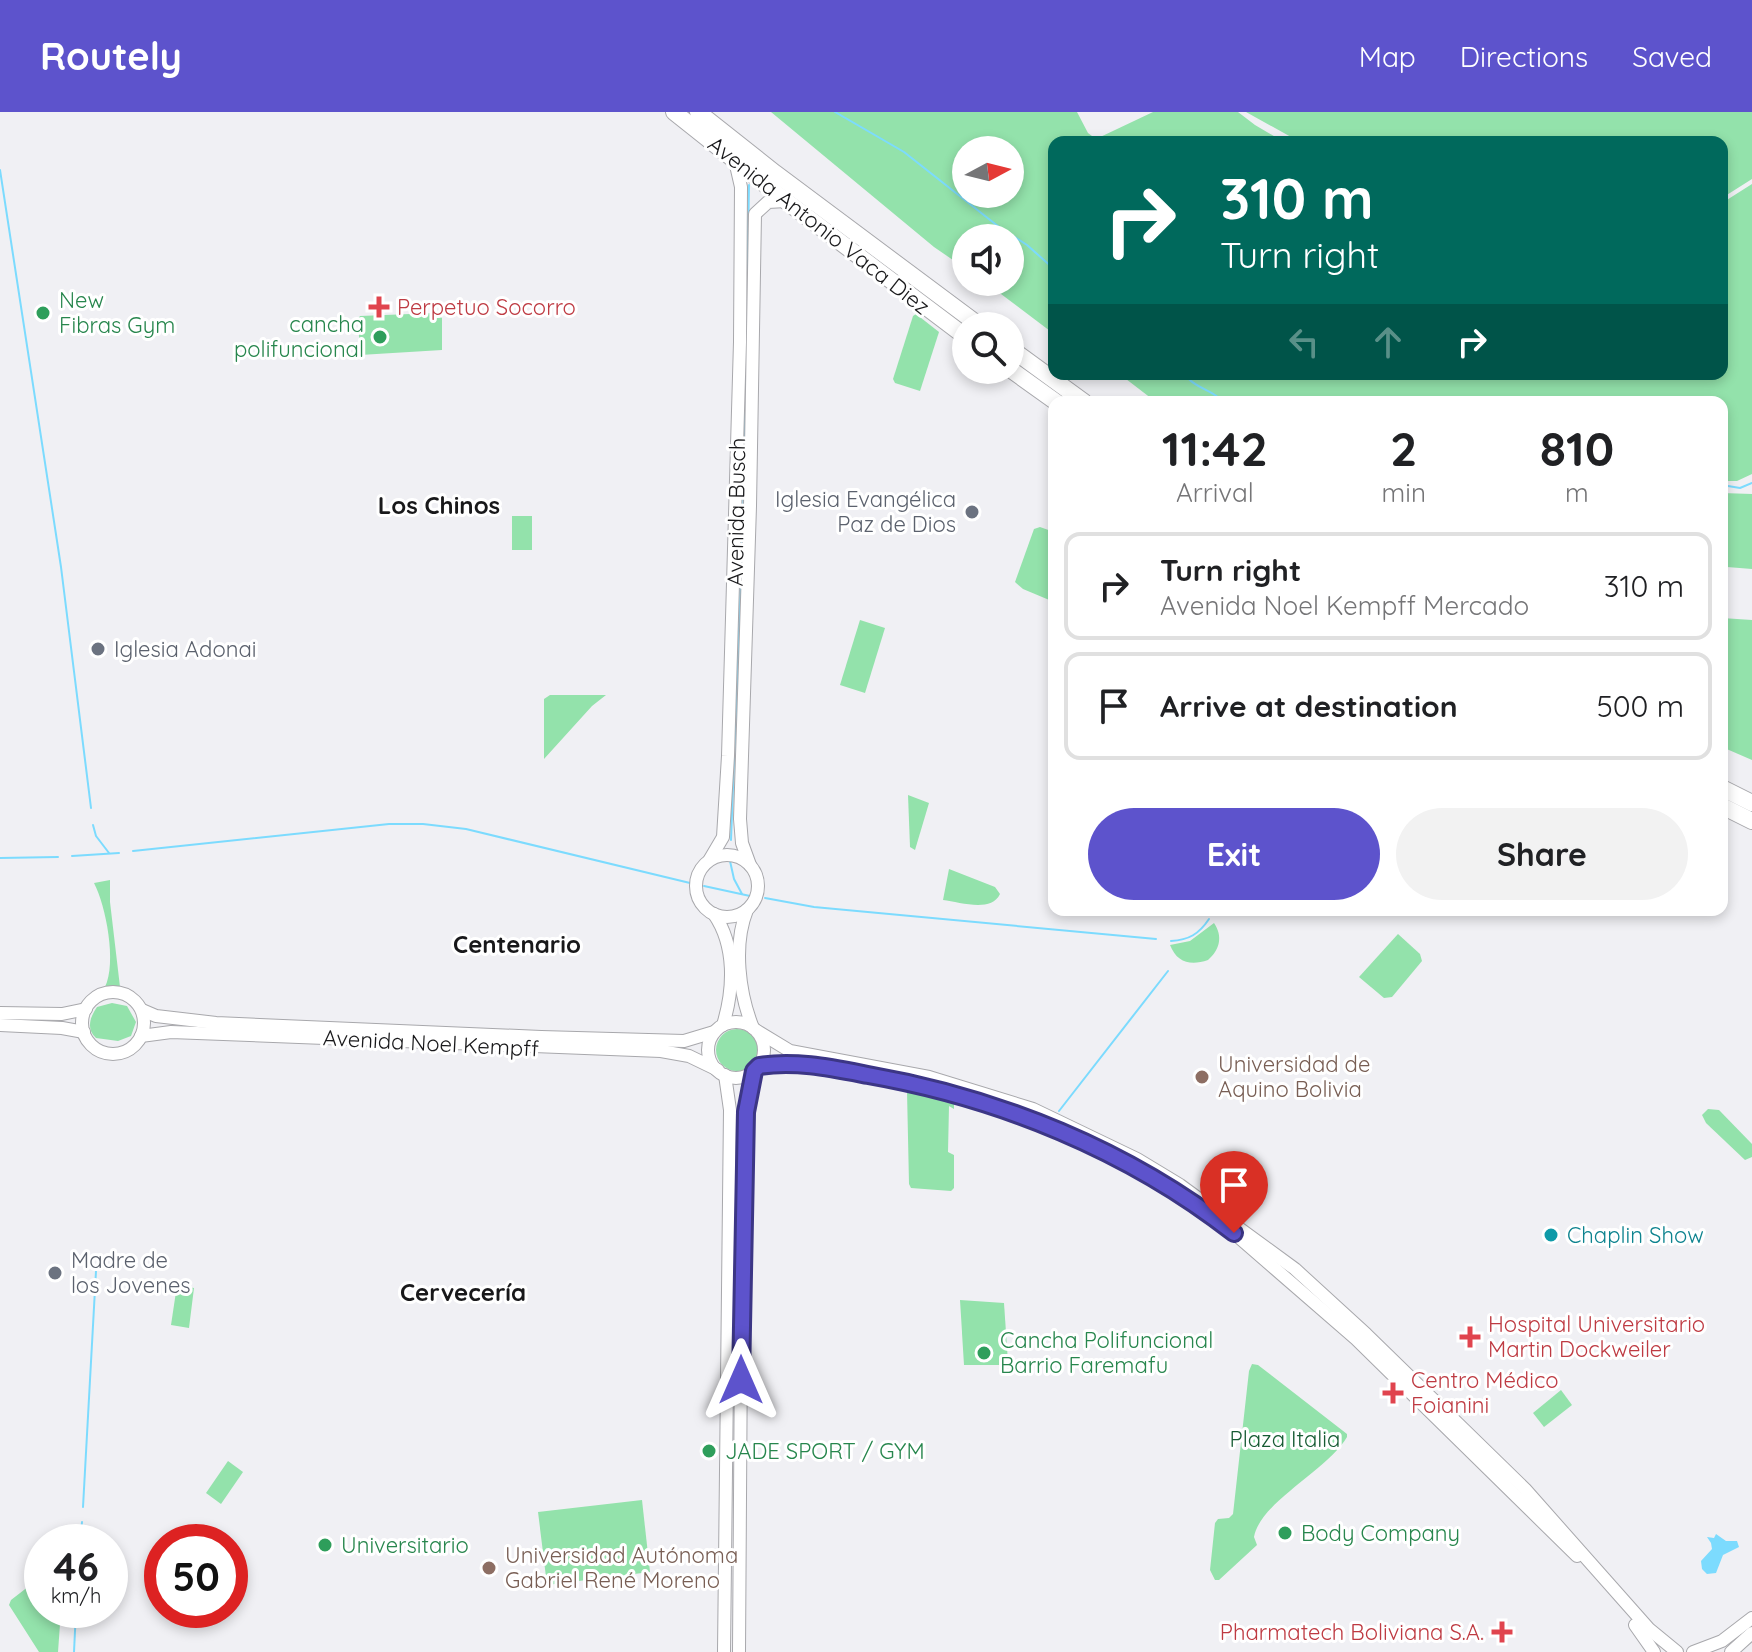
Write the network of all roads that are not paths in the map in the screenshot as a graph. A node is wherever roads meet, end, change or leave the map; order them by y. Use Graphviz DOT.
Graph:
graph roads {
  1 [pos="674,112"];
  2 [pos="698,112"];
  3 [pos="735,161"];
  4 [pos="786,201"];
  5 [pos="832,237"];
  6 [pos="882,255"];
  7 [pos="961,312"];
  8 [pos="952,327"];
  9 [pos="746,348"];
  10 [pos="1024,358"];
  11 [pos="1048,376"];
  12 [pos="1024,379"];
  13 [pos="1054,380"];
  14 [pos="1048,396"];
  15 [pos="1076,396"];
  16 [pos="739,676"];
  17 [pos="1728,791"];
  18 [pos="1752,803"];
  19 [pos="1728,809"];
  20 [pos="1752,821"];
  21 [pos="710,859"];
  22 [pos="750,865"];
  23 [pos="748,909"];
  24 [pos="714,914"];
  25 [pos="86,1009"];
  26 [pos="142,1010"];
  27 [pos="4,1015"];
  28 [pos="0,1025"];
  29 [pos="719,1029"];
  30 [pos="755,1029"];
  31 [pos="84,1032"];
  32 [pos="332,1033"];
  33 [pos="478,1034"];
  34 [pos="141,1036"];
  35 [pos="525,1036"];
  36 [pos="453,1043"];
  37 [pos="500,1046"];
  38 [pos="756,1069"];
  39 [pos="848,1071"];
  40 [pos="722,1073"];
  41 [pos="929,1077"];
  42 [pos="1025,1111"];
  43 [pos="1073,1138"];
  44 [pos="1137,1159"];
  45 [pos="736,1194"];
  46 [pos="728,1211"];
  47 [pos="742,1212"];
  48 [pos="1257,1251"];
  49 [pos="1295,1269"];
  50 [pos="1300,1288"];
  51 [pos="1345,1316"];
  52 [pos="1382,1350"];
  53 [pos="1411,1391"];
  54 [pos="1447,1413"];
  55 [pos="1473,1445"];
  56 [pos="724,1552"];
  57 [pos="740,1552"];
  58 [pos="1752,1618"];
  59 [pos="1752,1633"];
  60 [pos="724,1652"];
  61 [pos="739,1652"];
  62 [pos="1654,1652"];
  63 [pos="1677,1652"];
  64 [pos="1693,1652"];
  65 [pos="1731,1652"];
  1 -- 3 [label="highway, Avenida Antonio Vaca Diez"];
  2 -- 6 [label="highway, Avenida Antonio Vaca Diez"];
  3 -- 4 [label="highway, Avenida Antonio Vaca Diez"];
  3 -- 9 [label="main road, Avenida Busch"];
  4 -- 5 [label="highway, Avenida Antonio Vaca Diez"];
  4 -- 9 [label="main road, Avenida Busch"];
  5 -- 6 [label="highway"];
  5 -- 8 [label="highway, Avenida Antonio Vaca Diez"];
  6 -- 7 [label="highway, Avenida Antonio Vaca Diez"];
  9 -- 16 [label="main road, Avenida Busch"];
  10 -- 11 [label="highway"];
  12 -- 14 [label="highway"];
  13 -- 15 [label="highway"];
  16 -- 21 [label="main road, Avenida Busch"];
  16 -- 22 [label="main road, Avenida Busch"];
  17 -- 18 [label="highway"];
  19 -- 20 [label="highway"];
  21 -- 22 [label="main road"];
  21 -- 24 [label="main road"];
  22 -- 23 [label="main road"];
  23 -- 24 [label="main road"];
  23 -- 30 [label="main road"];
  24 -- 29 [label="main road"];
  25 -- 26 [label="main road"];
  25 -- 27 [label="main road"];
  25 -- 31 [label="main road"];
  26 -- 32 [label="main road, Avenida Noel Kempff"];
  26 -- 34 [label="main road"];
  28 -- 31 [label="main road"];
  29 -- 30 [label="main road"];
  29 -- 35 [label="main road, Avenida Noel Kempff"];
  29 -- 40 [label="main road"];
  30 -- 38 [label="main road"];
  30 -- 41 [label="main road"];
  31 -- 34 [label="main road"];
  32 -- 33 [label="main road, Avenida Noel Kempff"];
  32 -- 34 [label="main road"];
  32 -- 36 [label="main road, Avenida Noel Kempff"];
  33 -- 35 [label="main road, Avenida Noel Kempff"];
  33 -- 36 [label="main road"];
  35 -- 37 [label="main road"];
  36 -- 37 [label="main road, Avenida Noel Kempff"];
  37 -- 40 [label="main road, Avenida Noel Kempff"];
  38 -- 39 [label="main road"];
  38 -- 40 [label="main road"];
  38 -- 45 [label="main road"];
  39 -- 41 [label="main road"];
  39 -- 42 [label="main road"];
  40 -- 45 [label="main road"];
  41 -- 42 [label="main road"];
  42 -- 43 [label="main road"];
  42 -- 44 [label="main road"];
  43 -- 44 [label="main road"];
  43 -- 48 [label="main road"];
  44 -- 49 [label="main road"];
  45 -- 46 [label="main road"];
  45 -- 47 [label="main road"];
  46 -- 47 [label="main road"];
  46 -- 56 [label="main road"];
  47 -- 57 [label="main road"];
  48 -- 49 [label="main road"];
  48 -- 50 [label="main road"];
  49 -- 51 [label="main road"];
  50 -- 51 [label="main road"];
  50 -- 53 [label="main road"];
  51 -- 52 [label="main road"];
  52 -- 53 [label="main road"];
  52 -- 54 [label="main road"];
  53 -- 54 [label="main road"];
  53 -- 55 [label="main road"];
  54 -- 55 [label="main road"];
  55 -- 62 [label="main road"];
  55 -- 63 [label="main road"];
  56 -- 57 [label="main road"];
  56 -- 60 [label="main road"];
  57 -- 61 [label="main road"];
  58 -- 64 [label="main road"];
  59 -- 65 [label="main road"];
}
